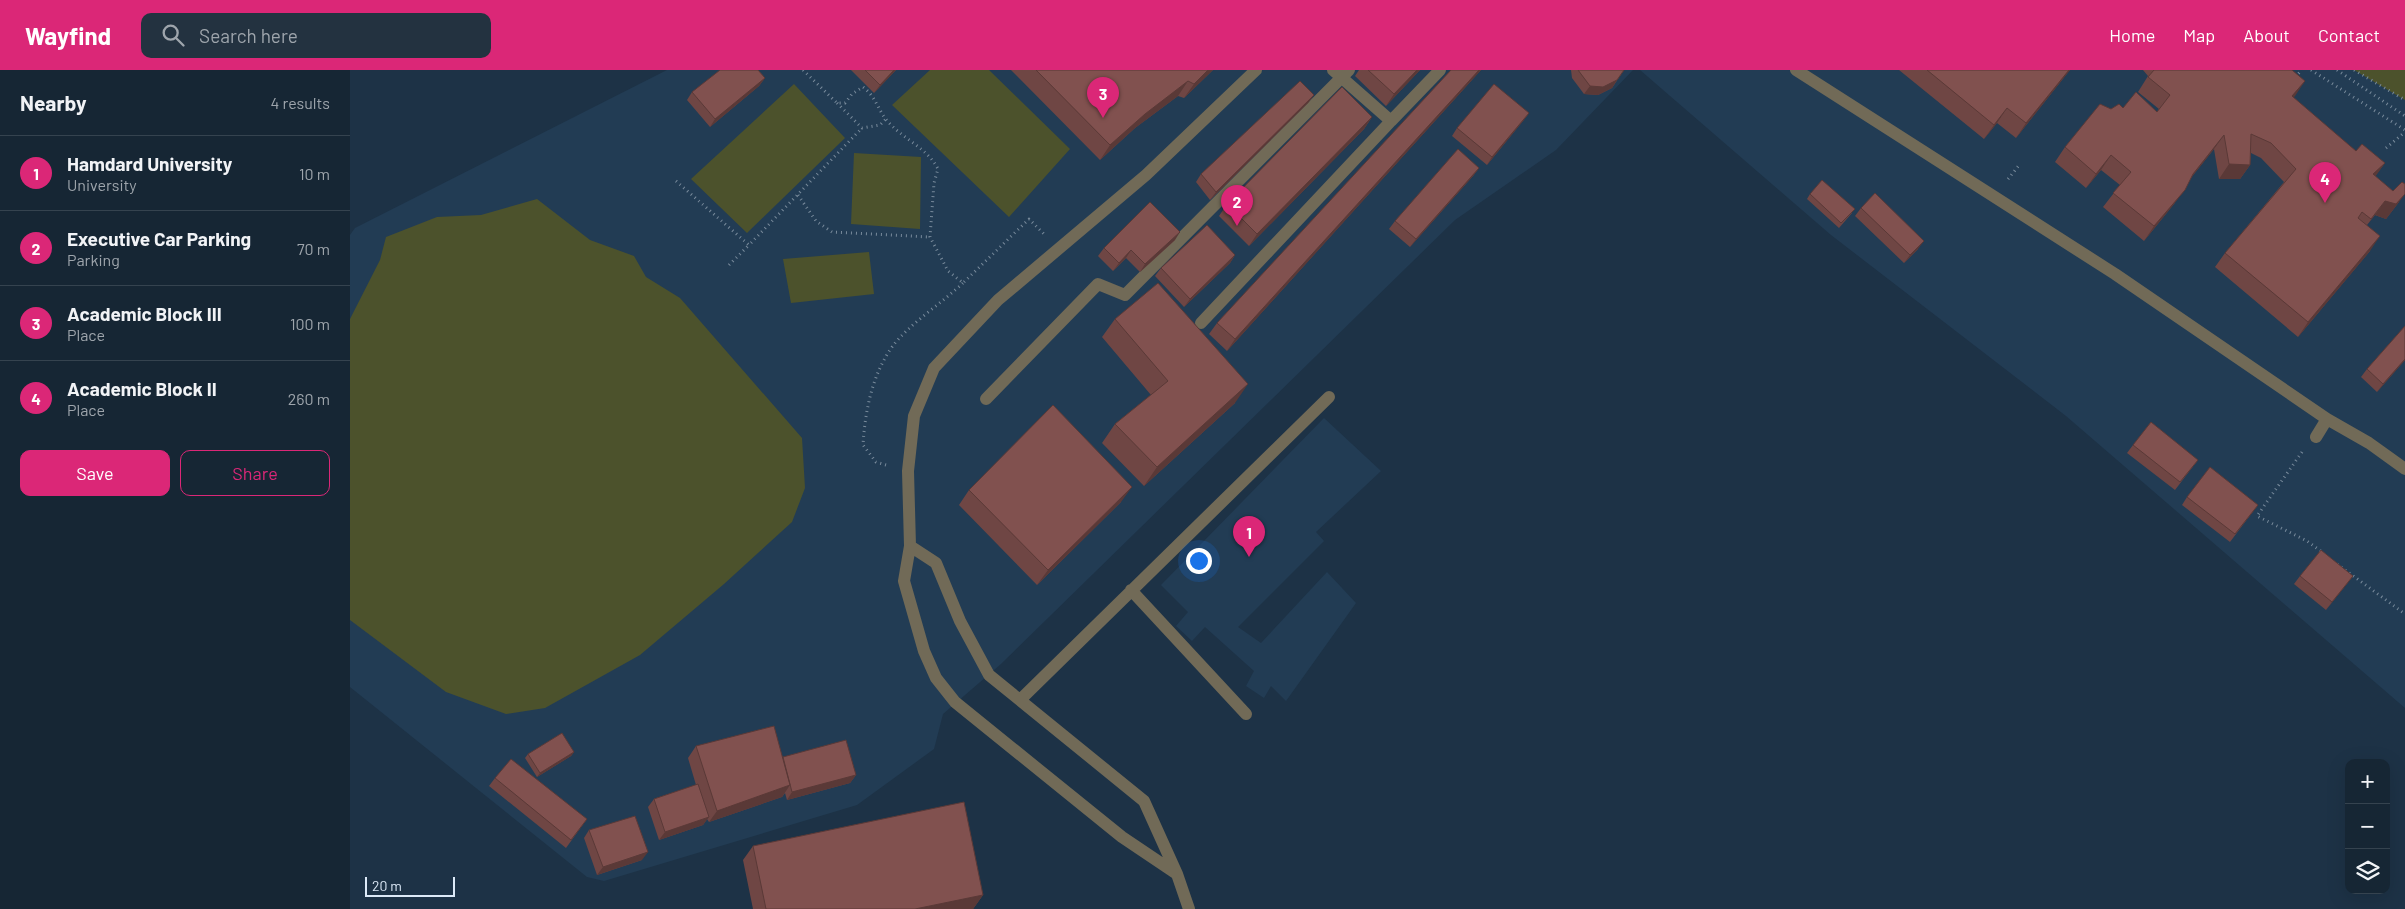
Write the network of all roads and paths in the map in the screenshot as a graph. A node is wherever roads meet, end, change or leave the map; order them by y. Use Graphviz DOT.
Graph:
graph roads {
  1 [pos="803,70"];
  2 [pos="1256,70"];
  3 [pos="1440,70"];
  4 [pos="1796,70"];
  5 [pos="2302,70"];
  6 [pos="2311,70"];
  7 [pos="2337,70"];
  8 [pos="2354,70"];
  9 [pos="1341,73"];
  10 [pos="2290,81"];
  11 [pos="2405,100"];
  12 [pos="2405,116"];
  13 [pos="886,119"];
  14 [pos="1391,121"];
  15 [pos="862,128"];
  16 [pos="2405,131"];
  17 [pos="2386,148"];
  18 [pos="676,181"];
  19 [pos="798,194"];
  20 [pos="1029,219"];
  21 [pos="930,237"];
  22 [pos="749,245"];
  23 [pos="729,265"];
  24 [pos="963,283"];
  25 [pos="1201,323"];
  26 [pos="1329,396"];
  27 [pos="986,399"];
  28 [pos="2327,419"];
  29 [pos="2316,437"];
  30 [pos="2405,469"];
  31 [pos="908,471"];
  32 [pos="910,546"];
  33 [pos="2328,557"];
  34 [pos="2336,562"];
  35 [pos="1131,590"];
  36 [pos="2405,614"];
  37 [pos="1020,700"];
  38 [pos="1246,714"];
  39 [pos="1177,874"];
  40 [pos="1189,909"];
  1 -- 13 [label="path"];
  1 -- 15 [label="path"];
  2 -- 31 [label="lane"];
  3 -- 14 [label="lane"];
  4 -- 28 [label="lane"];
  5 -- 10 [label="path"];
  6 -- 16 [label="path"];
  7 -- 12 [label="path"];
  8 -- 11 [label="path"];
  9 -- 14 [label="lane"];
  9 -- 27 [label="lane"];
  13 -- 15 [label="path"];
  13 -- 21 [label="path"];
  14 -- 25 [label="lane"];
  15 -- 19 [label="path"];
  16 -- 17 [label="path"];
  18 -- 22 [label="path"];
  19 -- 21 [label="path"];
  19 -- 22 [label="path"];
  20 -- 24 [label="path"];
  21 -- 24 [label="path"];
  22 -- 23 [label="path"];
  24 -- 31 [label="path"];
  26 -- 35 [label="lane"];
  28 -- 29 [label="lane"];
  28 -- 30 [label="lane"];
  29 -- 33 [label="path"];
  31 -- 32 [label="lane"];
  32 -- 37 [label="lane"];
  32 -- 39 [label="lane"];
  34 -- 36 [label="path"];
  35 -- 37 [label="lane"];
  35 -- 38 [label="lane"];
  37 -- 39 [label="lane"];
  39 -- 40 [label="lane"];
}
